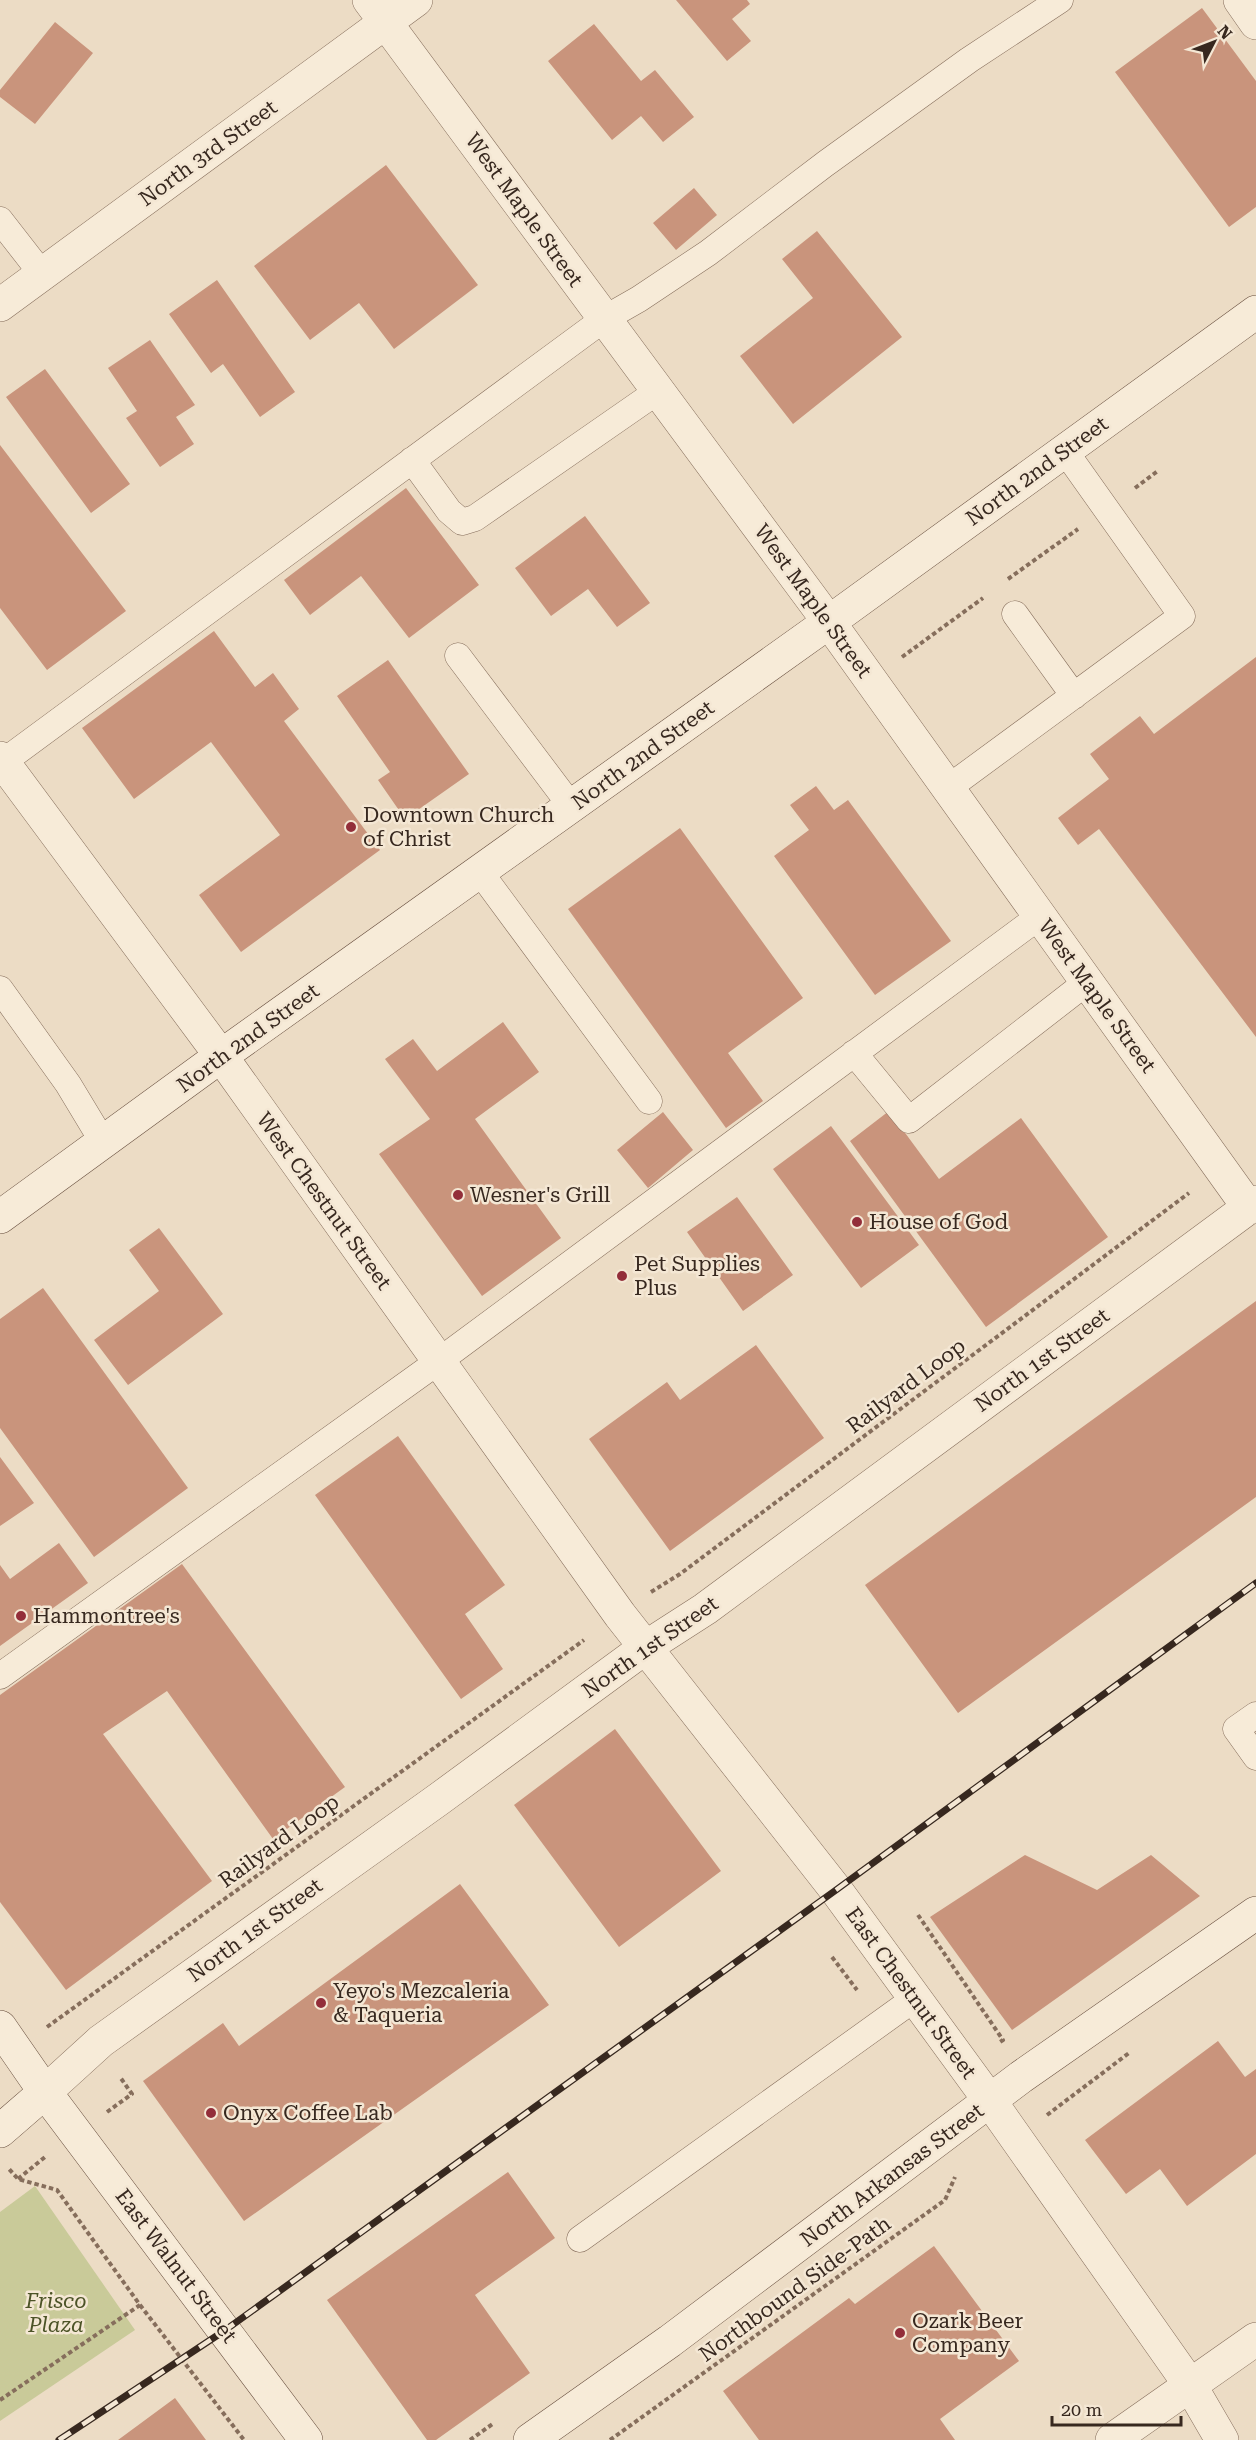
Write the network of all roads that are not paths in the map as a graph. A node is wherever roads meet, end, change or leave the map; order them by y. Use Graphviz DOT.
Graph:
graph roads {
  1 [pos="416,0"];
  2 [pos="1060,0"];
  3 [pos="1240,0"];
  4 [pos="378,11"];
  5 [pos="1256,23"];
  6 [pos="0,220"];
  7 [pos="42,274"];
  8 [pos="0,305"];
  9 [pos="1256,312"];
  10 [pos="604,319"];
  11 [pos="658,391"];
  12 [pos="1065,451"];
  13 [pos="412,460"];
  14 [pos="1015,614"];
  15 [pos="829,622"];
  16 [pos="459,656"];
  17 [pos="1074,696"];
  18 [pos="4,770"];
  19 [pos="948,788"];
  20 [pos="571,806"];
  21 [pos="480,872"];
  22 [pos="1040,916"];
  23 [pos="1087,982"];
  24 [pos="0,989"];
  25 [pos="854,1053"];
  26 [pos="221,1056"];
  27 [pos="648,1101"];
  28 [pos="103,1142"];
  29 [pos="1252,1205"];
  30 [pos="3,1208"];
  31 [pos="439,1360"];
  32 [pos="646,1647"];
  33 [pos="0,1676"];
  34 [pos="1256,1715"];
  35 [pos="1256,1757"];
  36 [pos="1256,1913"];
  37 [pos="915,1999"];
  38 [pos="8,2039"];
  39 [pos="45,2092"];
  40 [pos="990,2101"];
  41 [pos="0,2131"];
  42 [pos="580,2239"];
  43 [pos="1256,2340"];
  44 [pos="1190,2385"];
  45 [pos="306,2440"];
  46 [pos="530,2440"];
  47 [pos="1112,2440"];
  48 [pos="1222,2440"];
  1 -- 4 [label="street, North 3rd Street"];
  2 -- 10 [label="lane"];
  3 -- 5 [label="street"];
  4 -- 7 [label="street, North 3rd Street"];
  4 -- 10 [label="street, West Maple Street"];
  6 -- 7 [label="lane"];
  7 -- 8 [label="street, North 3rd Street"];
  9 -- 12 [label="street, North 2nd Street"];
  10 -- 11 [label="street, West Maple Street"];
  10 -- 13 [label="lane"];
  11 -- 13 [label="lane"];
  11 -- 15 [label="street, West Maple Street"];
  12 -- 15 [label="street, North 2nd Street"];
  12 -- 17 [label="lane"];
  13 -- 18 [label="lane"];
  14 -- 17 [label="lane"];
  15 -- 19 [label="street, West Maple Street"];
  15 -- 20 [label="street, North 2nd Street"];
  16 -- 20 [label="lane"];
  17 -- 19 [label="lane"];
  18 -- 26 [label="street, West Chestnut Street"];
  19 -- 22 [label="street, West Maple Street"];
  20 -- 21 [label="street, North 2nd Street"];
  21 -- 26 [label="street, North 2nd Street"];
  21 -- 27 [label="lane"];
  22 -- 23 [label="street, West Maple Street"];
  22 -- 25 [label="lane"];
  23 -- 25 [label="lane"];
  23 -- 29 [label="street, West Maple Street"];
  24 -- 28 [label="lane"];
  25 -- 31 [label="lane"];
  26 -- 28 [label="street, North 2nd Street"];
  26 -- 31 [label="street, West Chestnut Street"];
  28 -- 30 [label="street, North 2nd Street"];
  29 -- 32 [label="street, North 1st Street"];
  31 -- 32 [label="street, West Chestnut Street"];
  31 -- 33 [label="lane"];
  32 -- 37 [label="street, East Chestnut Street"];
  32 -- 39 [label="street, North 1st Street"];
  34 -- 35 [label="lane"];
  36 -- 40 [label="street, North Arkansas Street"];
  37 -- 40 [label="street, East Chestnut Street"];
  37 -- 42 [label="lane"];
  38 -- 39 [label="street, East Walnut Street"];
  39 -- 41 [label="street, North 1st Street"];
  39 -- 45 [label="street, East Walnut Street"];
  40 -- 44 [label="street, East Chestnut Street"];
  40 -- 46 [label="street, North Arkansas Street"];
  43 -- 44 [label="street"];
  44 -- 47 [label="street"];
  44 -- 48 [label="street, East Chestnut Street"];
}
